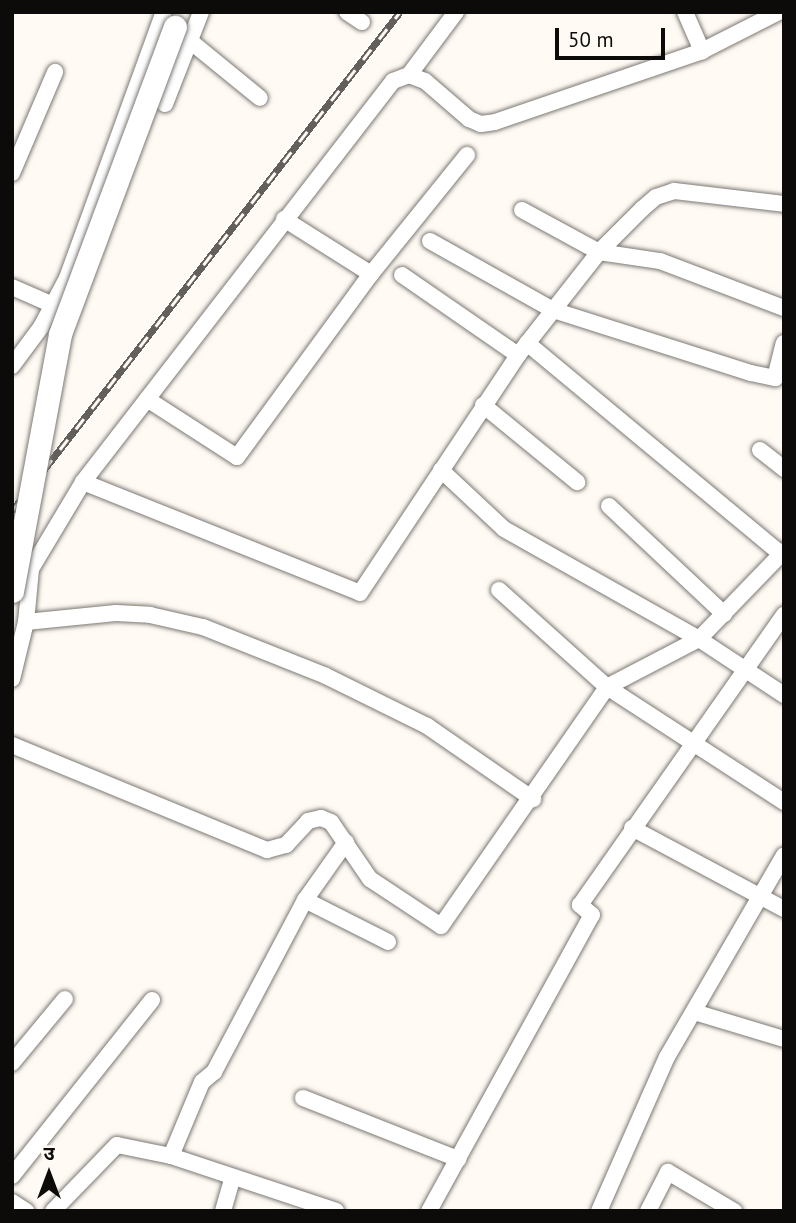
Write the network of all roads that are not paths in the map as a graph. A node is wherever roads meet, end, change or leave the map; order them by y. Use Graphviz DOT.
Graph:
graph roads {
  1 [pos="201,12"];
  2 [pos="347,12"];
  3 [pos="456,12"];
  4 [pos="685,12"];
  5 [pos="779,12"];
  6 [pos="362,22"];
  7 [pos="177,27"];
  8 [pos="702,51"];
  9 [pos="55,72"];
  10 [pos="409,75"];
  11 [pos="260,98"];
  12 [pos="165,104"];
  13 [pos="467,155"];
  14 [pos="12,173"];
  15 [pos="784,204"];
  16 [pos="522,210"];
  17 [pos="284,219"];
  18 [pos="430,241"];
  19 [pos="598,253"];
  20 [pos="371,275"];
  21 [pos="402,275"];
  22 [pos="12,287"];
  23 [pos="53,305"];
  24 [pos="784,308"];
  25 [pos="553,310"];
  26 [pos="784,343"];
  27 [pos="522,349"];
  28 [pos="12,366"];
  29 [pos="780,380"];
  30 [pos="146,399"];
  31 [pos="483,405"];
  32 [pos="760,450"];
  33 [pos="784,468"];
  34 [pos="441,470"];
  35 [pos="83,482"];
  36 [pos="577,482"];
  37 [pos="608,506"];
  38 [pos="783,552"];
  39 [pos="499,590"];
  40 [pos="12,591"];
  41 [pos="724,614"];
  42 [pos="784,615"];
  43 [pos="26,622"];
  44 [pos="699,639"];
  45 [pos="742,670"];
  46 [pos="12,679"];
  47 [pos="607,687"];
  48 [pos="784,695"];
  49 [pos="695,743"];
  50 [pos="12,745"];
  51 [pos="533,799"];
  52 [pos="784,802"];
  53 [pos="632,828"];
  54 [pos="346,842"];
  55 [pos="784,855"];
  56 [pos="760,897"];
  57 [pos="305,900"];
  58 [pos="784,909"];
  59 [pos="388,942"];
  60 [pos="65,999"];
  61 [pos="152,1000"];
  62 [pos="694,1012"];
  63 [pos="784,1040"];
  64 [pos="12,1063"];
  65 [pos="303,1098"];
  66 [pos="171,1157"];
  67 [pos="458,1159"];
  68 [pos="12,1176"];
  69 [pos="233,1177"];
  70 [pos="12,1202"];
  71 [pos="331,1210"];
  72 [pos="26,1211"];
  73 [pos="53,1211"];
  74 [pos="223,1211"];
  75 [pos="429,1211"];
  76 [pos="599,1211"];
  77 [pos="648,1211"];
  78 [pos="734,1211"];
  1 -- 7 [label="street"];
  2 -- 6 [label="street"];
  3 -- 10 [label="street"];
  4 -- 8 [label="street"];
  5 -- 8 [label="street"];
  7 -- 11 [label="street"];
  7 -- 12 [label="street"];
  7 -- 23 [label="street"];
  7 -- 40 [label="main road, bridge"];
  8 -- 10 [label="street"];
  9 -- 14 [label="street"];
  10 -- 17 [label="street"];
  13 -- 20 [label="street"];
  15 -- 19 [label="street"];
  16 -- 19 [label="street"];
  17 -- 20 [label="street"];
  17 -- 30 [label="street"];
  18 -- 25 [label="street"];
  19 -- 24 [label="street"];
  19 -- 25 [label="street"];
  20 -- 30 [label="street"];
  21 -- 27 [label="street"];
  22 -- 23 [label="street"];
  23 -- 28 [label="street"];
  25 -- 27 [label="street"];
  25 -- 29 [label="street"];
  26 -- 29 [label="street"];
  27 -- 31 [label="street"];
  27 -- 38 [label="street"];
  30 -- 35 [label="street"];
  31 -- 34 [label="street"];
  31 -- 36 [label="street"];
  32 -- 33 [label="street"];
  34 -- 35 [label="street"];
  34 -- 44 [label="street"];
  35 -- 43 [label="street"];
  37 -- 41 [label="street"];
  38 -- 41 [label="street"];
  39 -- 47 [label="street"];
  41 -- 44 [label="street"];
  42 -- 45 [label="street"];
  43 -- 46 [label="street"];
  43 -- 51 [label="street"];
  44 -- 45 [label="street"];
  44 -- 47 [label="street"];
  45 -- 48 [label="street"];
  45 -- 49 [label="street"];
  47 -- 49 [label="street"];
  47 -- 51 [label="street"];
  49 -- 52 [label="street"];
  49 -- 53 [label="street"];
  50 -- 54 [label="street"];
  51 -- 54 [label="street"];
  53 -- 56 [label="street"];
  53 -- 67 [label="street"];
  54 -- 57 [label="street"];
  55 -- 56 [label="street"];
  56 -- 58 [label="street"];
  56 -- 62 [label="street"];
  57 -- 59 [label="street"];
  57 -- 66 [label="street"];
  60 -- 64 [label="street"];
  61 -- 68 [label="street"];
  62 -- 63 [label="street"];
  62 -- 76 [label="street"];
  65 -- 67 [label="street"];
  66 -- 69 [label="street"];
  66 -- 73 [label="street"];
  67 -- 75 [label="street"];
  69 -- 71 [label="street"];
  69 -- 74 [label="street"];
  70 -- 72 [label="street"];
  77 -- 78 [label="street"];
}
